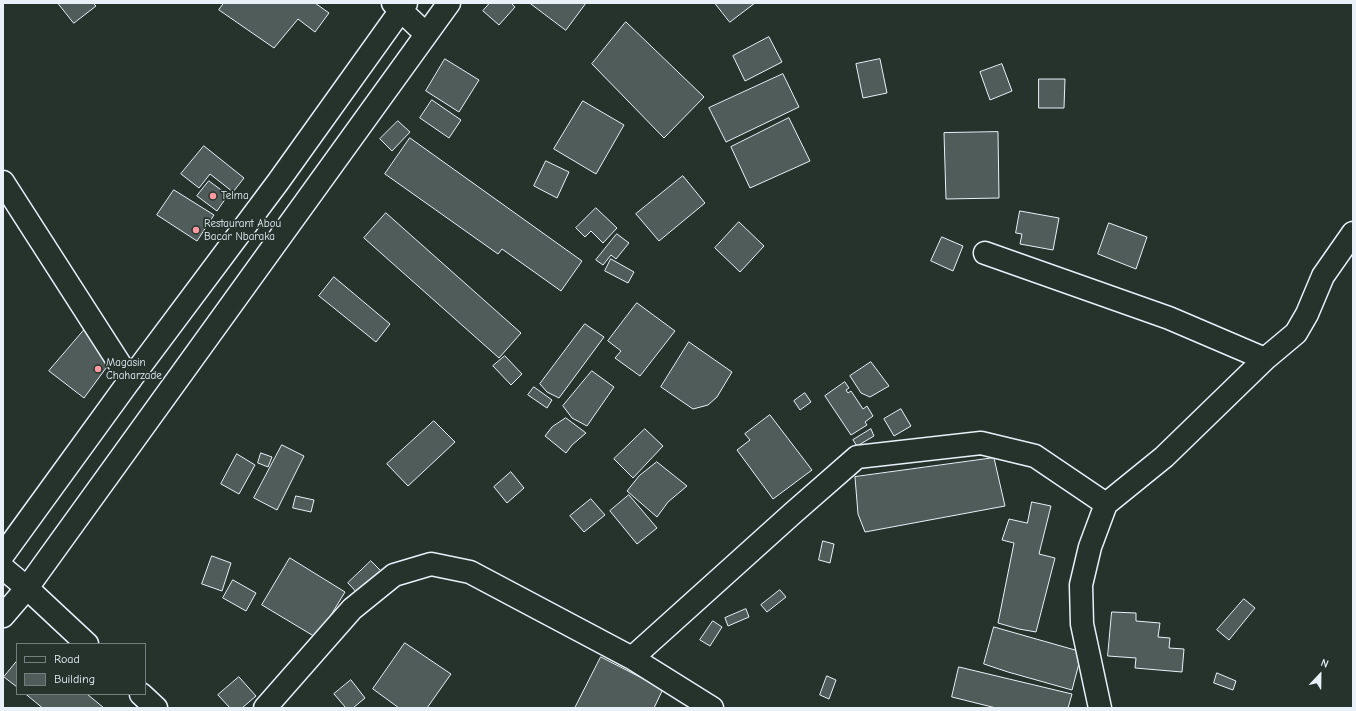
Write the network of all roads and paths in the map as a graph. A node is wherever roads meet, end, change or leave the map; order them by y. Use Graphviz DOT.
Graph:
graph roads {
  1 [pos="449,3"];
  2 [pos="400,6"];
  3 [pos="426,34"];
  4 [pos="3,182"];
  5 [pos="1353,233"];
  6 [pos="985,253"];
  7 [pos="1265,359"];
  8 [pos="130,380"];
  9 [pos="1106,504"];
  10 [pos="3,555"];
  11 [pos="3,568"];
  12 [pos="27,588"];
  13 [pos="3,616"];
  14 [pos="86,643"];
  15 [pos="632,658"];
  16 [pos="142,695"];
  17 [pos="156,708"];
  18 [pos="265,708"];
  19 [pos="712,708"];
  20 [pos="1100,708"];
  1 -- 3 [label="street"];
  2 -- 3 [label="street"];
  2 -- 8 [label="street"];
  3 -- 12 [label="street"];
  4 -- 8 [label="street"];
  5 -- 7 [label="street"];
  6 -- 7 [label="street"];
  7 -- 9 [label="street"];
  8 -- 10 [label="street"];
  9 -- 15 [label="street"];
  9 -- 20 [label="street"];
  11 -- 12 [label="street"];
  12 -- 13 [label="street"];
  12 -- 14 [label="street"];
  15 -- 18 [label="street"];
  15 -- 19 [label="street"];
  16 -- 17 [label="street"];
}
